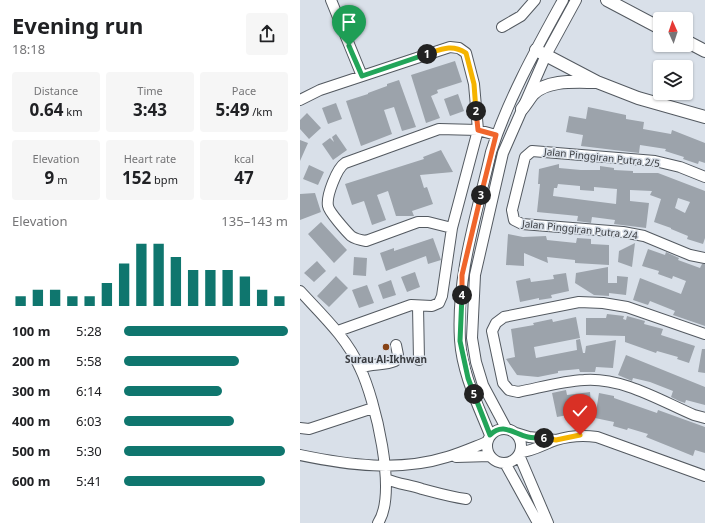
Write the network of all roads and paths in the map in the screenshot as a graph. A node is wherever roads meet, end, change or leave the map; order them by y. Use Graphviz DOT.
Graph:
graph roads {
  1 [pos="331,0"];
  2 [pos="536,0"];
  3 [pos="563,0"];
  4 [pos="576,0"];
  5 [pos="607,0"];
  6 [pos="624,0"];
  7 [pos="644,20"];
  8 [pos="653,24"];
  9 [pos="502,27"];
  10 [pos="693,45"];
  11 [pos="705,51"];
  12 [pos="541,53"];
  13 [pos="362,76"];
  14 [pos="597,82"];
  15 [pos="300,100"];
  16 [pos="522,109"];
  17 [pos="705,117"];
  18 [pos="478,130"];
  19 [pos="496,135"];
  20 [pos="705,177"];
  21 [pos="518,184"];
  22 [pos="452,228"];
  23 [pos="705,258"];
  24 [pos="300,291"];
  25 [pos="418,306"];
  26 [pos="338,331"];
  27 [pos="705,334"];
  28 [pos="396,345"];
  29 [pos="419,360"];
  30 [pos="360,368"];
  31 [pos="373,408"];
  32 [pos="705,418"];
  33 [pos="300,428"];
  34 [pos="506,428"];
  35 [pos="516,433"];
  36 [pos="489,438"];
  37 [pos="556,440"];
  38 [pos="520,453"];
  39 [pos="300,456"];
  40 [pos="490,456"];
  41 [pos="448,457"];
  42 [pos="505,463"];
  43 [pos="384,466"];
  44 [pos="705,476"];
  45 [pos="386,479"];
  46 [pos="466,499"];
  47 [pos="378,523"];
  48 [pos="538,523"];
  49 [pos="548,523"];
  1 -- 13 [label="street"];
  2 -- 9 [label="street"];
  3 -- 12 [label="street"];
  4 -- 12 [label="street"];
  5 -- 7 [label="main road"];
  6 -- 7 [label="main road"];
  7 -- 8 [label="main road"];
  10 -- 11 [label="main road"];
  12 -- 14 [label="main road"];
  12 -- 16 [label="street"];
  12 -- 19 [label="street"];
  13 -- 15 [label="street"];
  13 -- 18 [label="street"];
  14 -- 16 [label="main road"];
  14 -- 17 [label="main road"];
  16 -- 34 [label="street"];
  18 -- 19 [label="street"];
  18 -- 22 [label="street"];
  18 -- 22 [label="street"];
  19 -- 36 [label="street"];
  20 -- 21 [label="street, Jalan Pinggiran Putra 2/5"];
  21 -- 23 [label="street, Jalan Pinggiran Putra 2/4"];
  22 -- 25 [label="street"];
  24 -- 26 [label="street"];
  25 -- 26 [label="street"];
  25 -- 29 [label="street"];
  26 -- 30 [label="street"];
  27 -- 32 [label="street"];
  28 -- 30 [label="street"];
  30 -- 31 [label="street"];
  31 -- 33 [label="street"];
  31 -- 43 [label="street"];
  34 -- 35 [label="street"];
  34 -- 36 [label="street"];
  35 -- 37 [label="street"];
  35 -- 38 [label="street"];
  36 -- 40 [label="street"];
  36 -- 41 [label="street"];
  37 -- 38 [label="street"];
  37 -- 44 [label="street"];
  38 -- 42 [label="street"];
  38 -- 49 [label="street"];
  39 -- 43 [label="street"];
  40 -- 41 [label="street"];
  40 -- 42 [label="street"];
  41 -- 43 [label="street"];
  42 -- 48 [label="street"];
  43 -- 45 [label="street"];
  45 -- 46 [label="street"];
  45 -- 47 [label="street"];
}
